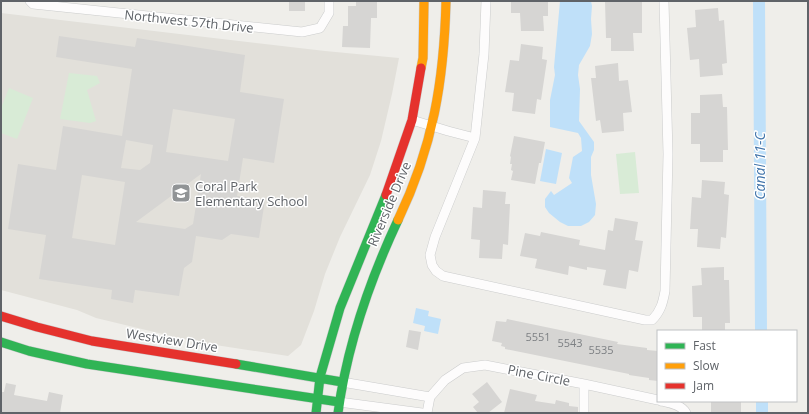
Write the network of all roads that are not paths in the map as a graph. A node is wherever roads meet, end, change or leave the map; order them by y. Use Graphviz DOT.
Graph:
graph roads {
  1 [pos="30,1"];
  2 [pos="329,1"];
  3 [pos="424,1"];
  4 [pos="446,1"];
  5 [pos="486,1"];
  6 [pos="664,1"];
  7 [pos="412,120"];
  8 [pos="432,125"];
  9 [pos="475,138"];
  10 [pos="1,316"];
  11 [pos="1,342"];
  12 [pos="320,377"];
  13 [pos="342,382"];
  14 [pos="584,384"];
  15 [pos="430,397"];
  16 [pos="317,399"];
  17 [pos="657,400"];
  18 [pos="339,402"];
  19 [pos="667,402"];
  20 [pos="316,413"];
  21 [pos="338,413"];
  22 [pos="422,413"];
  23 [pos="427,413"];
  24 [pos="584,413"];
  25 [pos="686,413"];
  1 -- 2 [label="street, Northwest 57th Drive"];
  3 -- 7 [label="street, Riverside Drive"];
  4 -- 8 [label="street, Riverside Drive"];
  5 -- 9 [label="street"];
  6 -- 9 [label="street"];
  7 -- 8 [label="street"];
  7 -- 12 [label="street, Riverside Drive"];
  8 -- 9 [label="street"];
  8 -- 13 [label="street, Riverside Drive"];
  10 -- 12 [label="street, Westview Drive"];
  11 -- 16 [label="street"];
  12 -- 13 [label="street, Westview Drive"];
  12 -- 16 [label="street, Riverside Drive"];
  13 -- 15 [label="street"];
  13 -- 18 [label="street, Riverside Drive"];
  14 -- 15 [label="street, Pine Circle"];
  14 -- 17 [label="street, Pine Circle"];
  14 -- 24 [label="street"];
  15 -- 23 [label="street"];
  16 -- 18 [label="street"];
  16 -- 20 [label="street, Riverside Drive"];
  18 -- 21 [label="street, Riverside Drive"];
  18 -- 22 [label="street"];
  19 -- 25 [label="street"];
}
